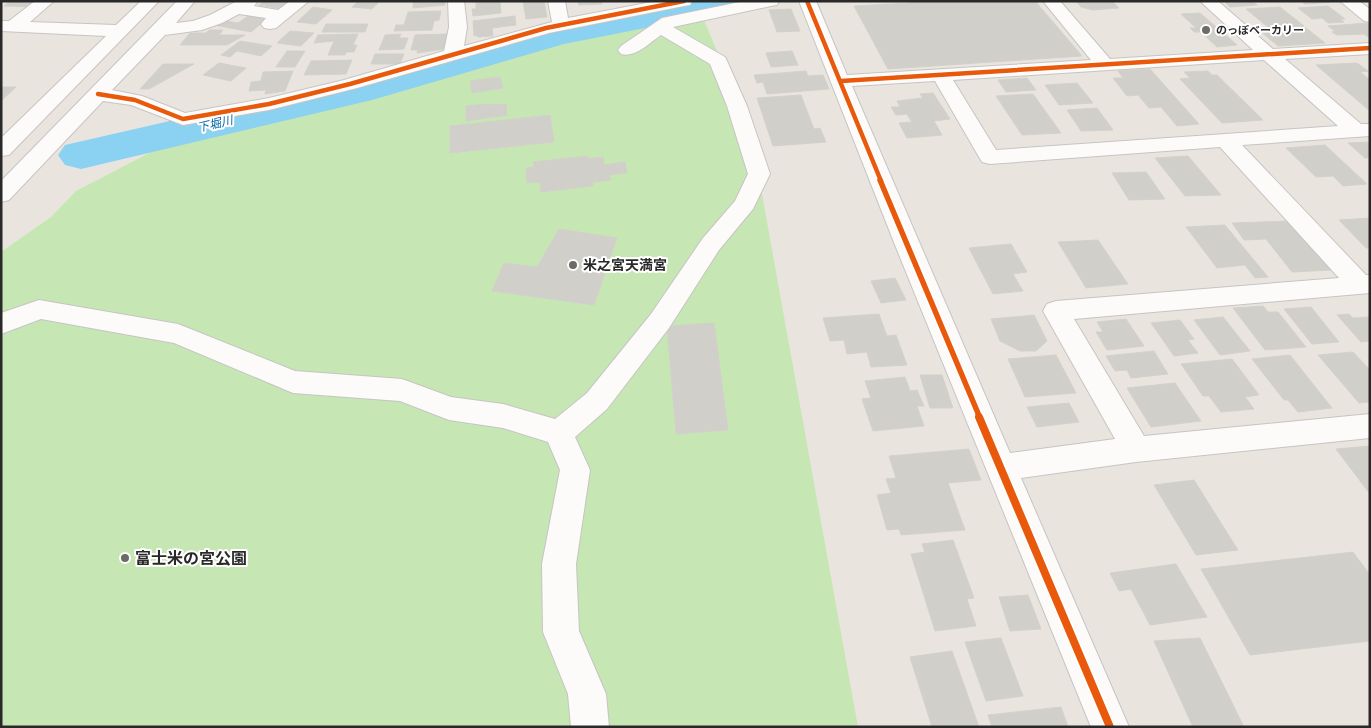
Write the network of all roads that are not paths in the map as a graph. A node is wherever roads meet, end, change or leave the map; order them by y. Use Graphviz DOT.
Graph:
graph roads {
  1 [pos="46,1"];
  2 [pos="151,1"];
  3 [pos="187,1"];
  4 [pos="301,1"];
  5 [pos="456,1"];
  6 [pos="556,1"];
  7 [pos="684,1"];
  8 [pos="771,1"];
  9 [pos="807,1"];
  10 [pos="1051,1"];
  11 [pos="1208,1"];
  12 [pos="1348,1"];
  13 [pos="243,5"];
  14 [pos="610,9"];
  15 [pos="1370,17"];
  16 [pos="561,25"];
  17 [pos="660,27"];
  18 [pos="9,30"];
  19 [pos="160,30"];
  20 [pos="121,31"];
  21 [pos="1370,48"];
  22 [pos="627,50"];
  23 [pos="453,54"];
  24 [pos="1269,55"];
  25 [pos="1105,64"];
  26 [pos="941,75"];
  27 [pos="841,81"];
  28 [pos="98,94"];
  29 [pos="1363,130"];
  30 [pos="1225,140"];
  31 [pos="1,150"];
  32 [pos="1,195"];
  33 [pos="1365,285"];
  34 [pos="1,324"];
  35 [pos="1370,426"];
  36 [pos="558,433"];
  37 [pos="1136,449"];
  38 [pos="1002,467"];
  39 [pos="590,727"];
  40 [pos="1110,727"];
  1 -- 18 [label="street"];
  2 -- 20 [label="street"];
  3 -- 19 [label="street"];
  4 -- 13 [label="street"];
  5 -- 23 [label="street"];
  6 -- 16 [label="street"];
  7 -- 14 [label="street"];
  8 -- 17 [label="street"];
  9 -- 27 [label="street"];
  10 -- 25 [label="street"];
  11 -- 24 [label="street"];
  12 -- 15 [label="street"];
  13 -- 19 [label="street"];
  14 -- 16 [label="street"];
  16 -- 23 [label="street"];
  17 -- 22 [label="street"];
  17 -- 36 [label="street"];
  18 -- 20 [label="street"];
  19 -- 28 [label="street"];
  20 -- 31 [label="street"];
  21 -- 24 [label="street"];
  23 -- 28 [label="street"];
  24 -- 25 [label="street"];
  24 -- 29 [label="street"];
  25 -- 26 [label="street"];
  26 -- 27 [label="street"];
  26 -- 30 [label="street"];
  27 -- 38 [label="street"];
  28 -- 32 [label="street"];
  29 -- 30 [label="street"];
  30 -- 33 [label="street"];
  33 -- 37 [label="street"];
  34 -- 36 [label="street"];
  35 -- 37 [label="street"];
  36 -- 39 [label="street"];
  37 -- 38 [label="street"];
  38 -- 40 [label="street"];
}
